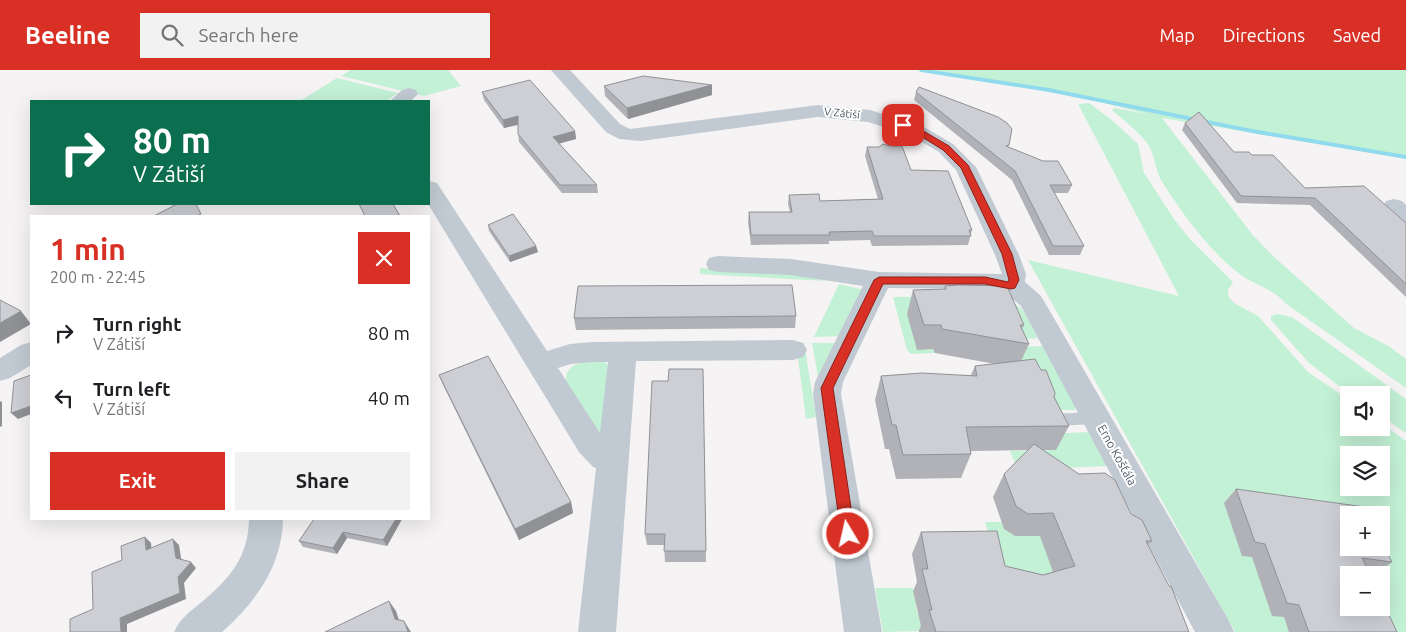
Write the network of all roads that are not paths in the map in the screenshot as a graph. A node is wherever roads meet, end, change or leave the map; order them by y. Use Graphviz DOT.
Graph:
graph roads {
  1 [pos="560,70"];
  2 [pos="430,190"];
  3 [pos="718,264"];
  4 [pos="879,280"];
  5 [pos="1011,286"];
  6 [pos="793,350"];
  7 [pos="623,352"];
  8 [pos="30,353"];
  9 [pos="539,364"];
  10 [pos="0,372"];
  11 [pos="1096,418"];
  12 [pos="1052,420"];
  13 [pos="613,460"];
  14 [pos="266,520"];
  15 [pos="193,632"];
  16 [pos="597,632"];
  17 [pos="863,632"];
  18 [pos="1215,632"];
  1 -- 5 [label="street, V Zátiší"];
  2 -- 9 [label="street"];
  3 -- 4 [label="street"];
  4 -- 5 [label="street"];
  4 -- 17 [label="street"];
  5 -- 11 [label="street, Erno Košťála"];
  6 -- 7 [label="street"];
  7 -- 9 [label="street"];
  7 -- 13 [label="street"];
  8 -- 10 [label="street"];
  9 -- 13 [label="street"];
  11 -- 12 [label="lane"];
  11 -- 18 [label="street, Erno Košťála"];
  13 -- 16 [label="street"];
  14 -- 15 [label="street"];
}
